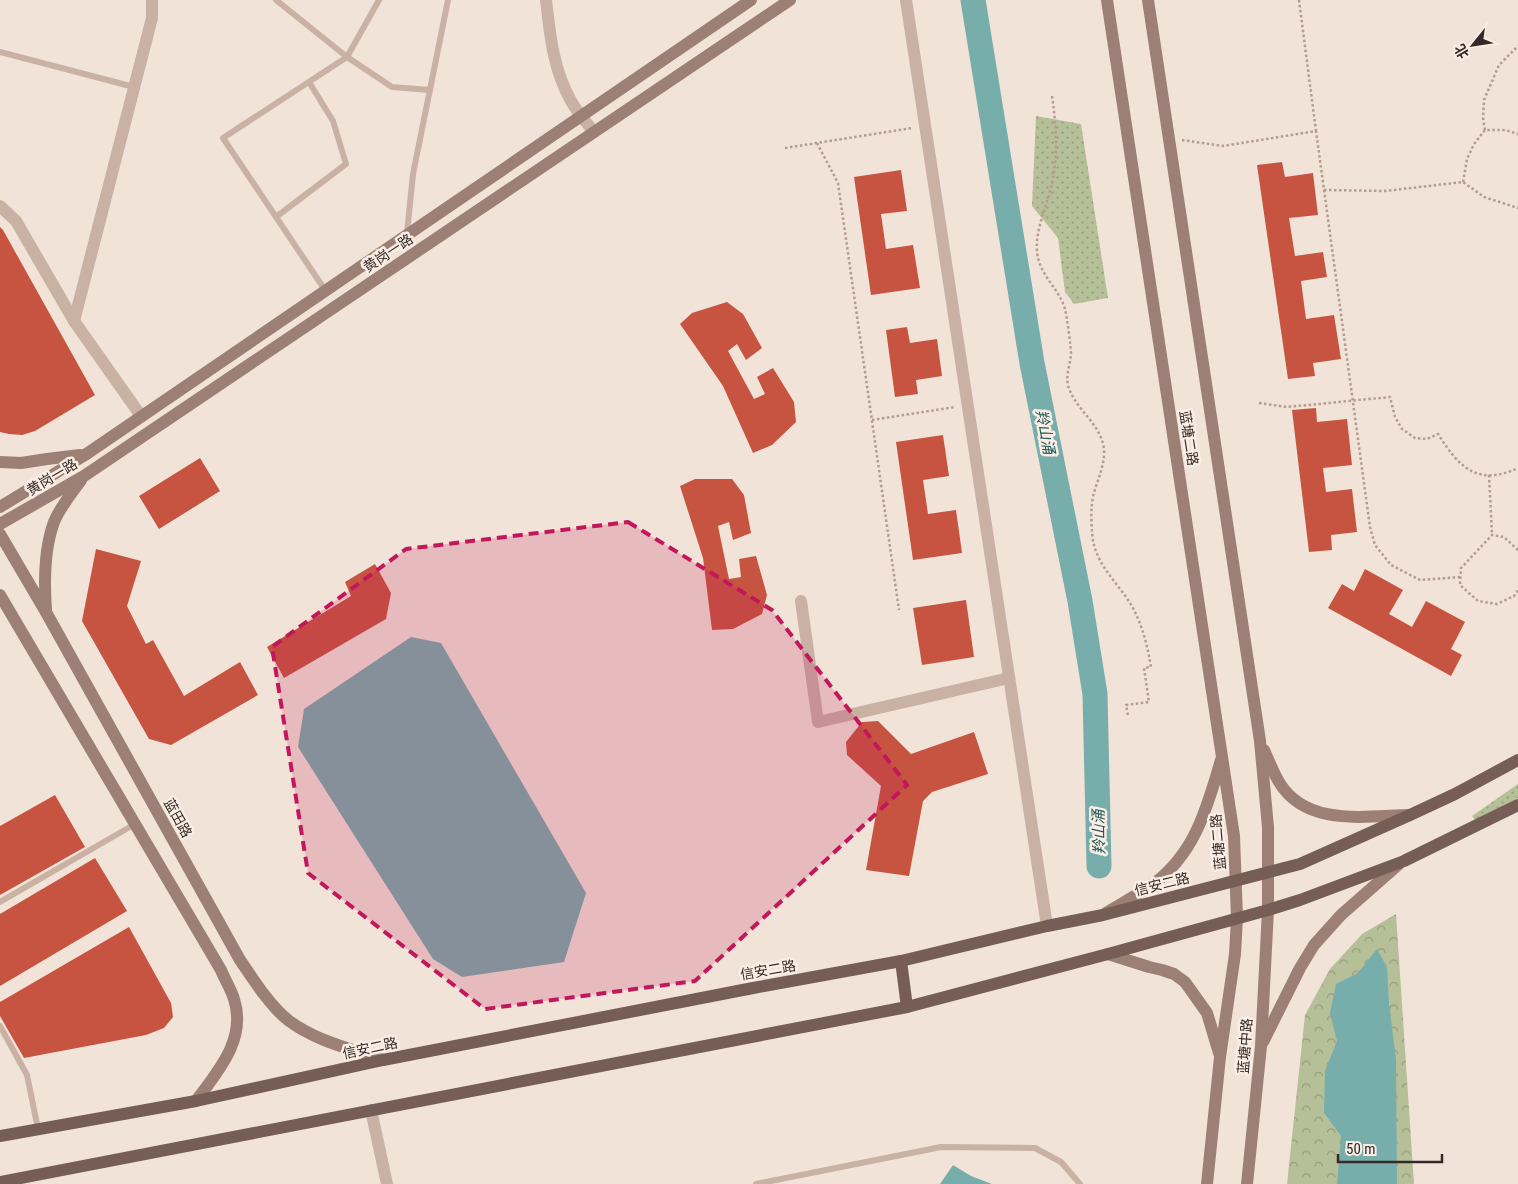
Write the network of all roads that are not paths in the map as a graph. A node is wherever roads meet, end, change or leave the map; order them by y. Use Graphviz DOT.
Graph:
graph roads {
  1 [pos="152,0"];
  2 [pos="276,0"];
  3 [pos="379,0"];
  4 [pos="448,0"];
  5 [pos="546,0"];
  6 [pos="751,0"];
  7 [pos="790,0"];
  8 [pos="906,0"];
  9 [pos="1107,0"];
  10 [pos="1148,0"];
  11 [pos="0,52"];
  12 [pos="347,58"];
  13 [pos="309,82"];
  14 [pos="134,87"];
  15 [pos="430,90"];
  16 [pos="582,116"];
  17 [pos="594,132"];
  18 [pos="0,206"];
  19 [pos="276,217"];
  20 [pos="407,234"];
  21 [pos="326,290"];
  22 [pos="74,321"];
  23 [pos="142,416"];
  24 [pos="84,455"];
  25 [pos="0,462"];
  26 [pos="84,476"];
  27 [pos="0,507"];
  28 [pos="0,524"];
  29 [pos="0,534"];
  30 [pos="0,595"];
  31 [pos="800,601"];
  32 [pos="47,614"];
  33 [pos="1009,678"];
  34 [pos="1260,741"];
  35 [pos="1222,758"];
  36 [pos="1518,760"];
  37 [pos="1518,805"];
  38 [pos="1410,815"];
  39 [pos="135,824"];
  40 [pos="1404,860"];
  41 [pos="1268,873"];
  42 [pos="1236,881"];
  43 [pos="0,902"];
  44 [pos="1268,910"];
  45 [pos="1103,915"];
  46 [pos="1237,918"];
  47 [pos="1047,926"];
  48 [pos="1108,954"];
  49 [pos="902,961"];
  50 [pos="907,1006"];
  51 [pos="0,1026"];
  52 [pos="1261,1046"];
  53 [pos="1220,1057"];
  54 [pos="383,1060"];
  55 [pos="196,1101"];
  56 [pos="371,1110"];
  57 [pos="38,1129"];
  58 [pos="0,1136"];
  59 [pos="26,1180"];
  60 [pos="0,1182"];
  61 [pos="387,1184"];
  62 [pos="756,1184"];
  63 [pos="1080,1184"];
  64 [pos="1207,1184"];
  65 [pos="1247,1184"];
  1 -- 14 [label="street"];
  2 -- 12 [label="lane"];
  3 -- 12 [label="lane"];
  4 -- 15 [label="lane"];
  5 -- 16 [label="street"];
  6 -- 16 [label="main road, 黄岗一路"];
  7 -- 17 [label="main road, 黄岗一路"];
  8 -- 33 [label="street"];
  9 -- 35 [label="main road, 蓝塘二路"];
  10 -- 34 [label="main road, 蓝塘二路"];
  11 -- 14 [label="lane"];
  12 -- 13 [label="lane"];
  12 -- 15 [label="lane"];
  13 -- 19 [label="lane"];
  13 -- 19 [label="lane"];
  14 -- 22 [label="street"];
  15 -- 20 [label="lane"];
  16 -- 17 [label="street"];
  16 -- 20 [label="main road, 黄岗一路"];
  17 -- 26 [label="main road, 黄岗一路"];
  18 -- 22 [label="street"];
  19 -- 21 [label="lane"];
  20 -- 21 [label="main road, 黄岗一路"];
  21 -- 23 [label="main road, 黄岗一路"];
  22 -- 23 [label="street"];
  23 -- 24 [label="main road, 黄岗一路"];
  24 -- 25 [label="main road"];
  24 -- 27 [label="main road, 黄岗一路"];
  26 -- 28 [label="main road, 黄岗一路"];
  26 -- 32 [label="main road"];
  29 -- 32 [label="main road, 蓝田路"];
  30 -- 39 [label="main road"];
  31 -- 33 [label="street"];
  32 -- 54 [label="main road, 蓝田路"];
  33 -- 47 [label="street"];
  34 -- 38 [label="main road"];
  34 -- 41 [label="main road, 蓝塘二路"];
  35 -- 42 [label="main road, 蓝塘二路"];
  35 -- 45 [label="main road"];
  36 -- 38 [label="main road, 信安二路"];
  37 -- 40 [label="main road"];
  38 -- 41 [label="main road, 信安二路"];
  39 -- 43 [label="lane"];
  39 -- 55 [label="main road"];
  40 -- 44 [label="main road"];
  40 -- 52 [label="main road"];
  41 -- 42 [label="main road, 信安二路"];
  41 -- 44 [label="main road, 蓝塘中路"];
  42 -- 45 [label="main road, 信安二路"];
  42 -- 46 [label="main road, 蓝塘二路"];
  44 -- 46 [label="main road"];
  44 -- 52 [label="main road, 蓝塘中路"];
  45 -- 47 [label="main road, 信安二路"];
  46 -- 48 [label="main road"];
  46 -- 53 [label="main road, 蓝塘中路"];
  47 -- 49 [label="main road, 信安二路"];
  48 -- 50 [label="main road"];
  48 -- 53 [label="main road"];
  49 -- 50 [label="main road"];
  49 -- 54 [label="main road, 信安二路"];
  50 -- 56 [label="main road"];
  51 -- 57 [label="lane"];
  52 -- 65 [label="main road, 蓝塘中路"];
  53 -- 64 [label="main road, 蓝塘中路"];
  54 -- 55 [label="main road, 信安二路"];
  55 -- 57 [label="main road, 信安二路"];
  56 -- 59 [label="main road"];
  56 -- 61 [label="street"];
  57 -- 58 [label="main road, 信安二路"];
  59 -- 60 [label="main road"];
  62 -- 63 [label="lane"];
}
